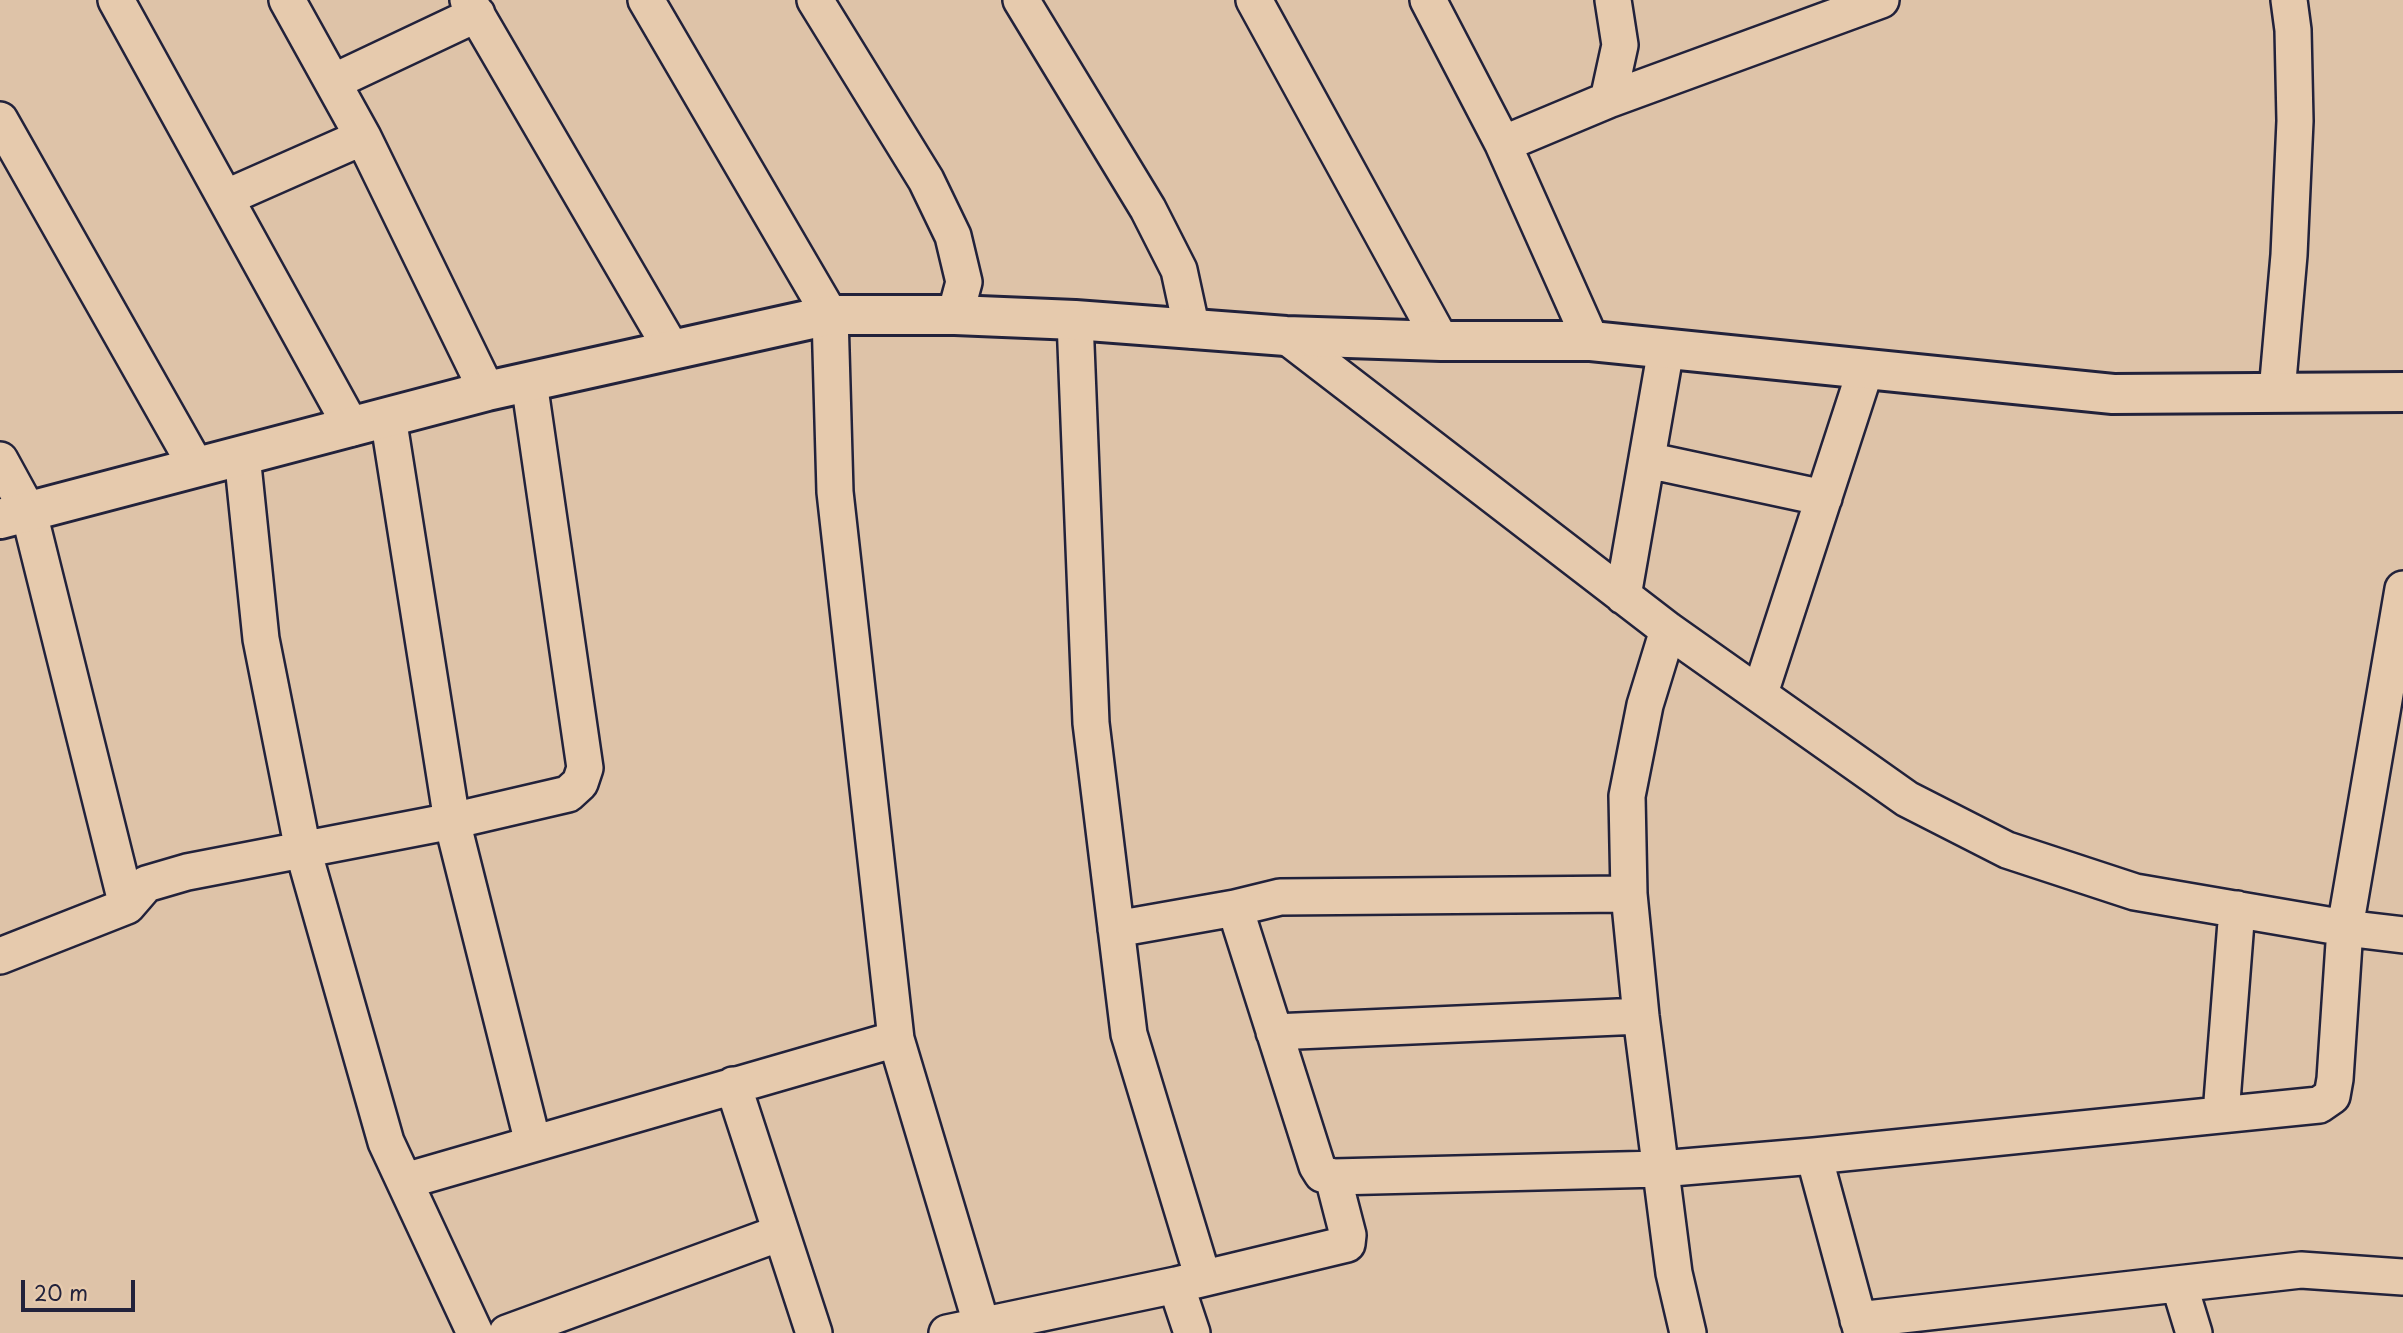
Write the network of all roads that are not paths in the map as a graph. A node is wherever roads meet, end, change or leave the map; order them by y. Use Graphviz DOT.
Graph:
graph roads {
  1 [pos="116,0"];
  2 [pos="287,0"];
  3 [pos="646,0"];
  4 [pos="814,0"];
  5 [pos="1021,0"];
  6 [pos="1254,0"];
  7 [pos="1428,0"];
  8 [pos="1613,0"];
  9 [pos="1881,0"];
  10 [pos="2289,0"];
  11 [pos="472,7"];
  12 [pos="333,82"];
  13 [pos="1608,100"];
  14 [pos="0,120"];
  15 [pos="363,137"];
  16 [pos="1503,144"];
  17 [pos="225,198"];
  18 [pos="830,314"];
  19 [pos="956,315"];
  20 [pos="1075,320"];
  21 [pos="1192,330"];
  22 [pos="1286,336"];
  23 [pos="1441,341"];
  24 [pos="1591,341"];
  25 [pos="1666,349"];
  26 [pos="672,350"];
  27 [pos="1866,368"];
  28 [pos="529,382"];
  29 [pos="487,391"];
  30 [pos="2277,392"];
  31 [pos="2403,392"];
  32 [pos="388,416"];
  33 [pos="352,428"];
  34 [pos="242,455"];
  35 [pos="0,460"];
  36 [pos="1647,460"];
  37 [pos="197,468"];
  38 [pos="1824,498"];
  39 [pos="15,516"];
  40 [pos="2403,589"];
  41 [pos="1623,596"];
  42 [pos="1668,630"];
  43 [pos="1760,693"];
  44 [pos="452,821"];
  45 [pos="303,850"];
  46 [pos="1629,894"];
  47 [pos="127,906"];
  48 [pos="1235,908"];
  49 [pos="2236,909"];
  50 [pos="2345,928"];
  51 [pos="1116,929"];
  52 [pos="2403,935"];
  53 [pos="0,956"];
  54 [pos="1641,1016"];
  55 [pos="1275,1032"];
  56 [pos="896,1039"];
  57 [pos="733,1085"];
  58 [pos="2221,1114"];
  59 [pos="533,1143"];
  60 [pos="1814,1156"];
  61 [pos="1660,1169"];
  62 [pos="1333,1177"];
  63 [pos="405,1181"];
  64 [pos="780,1233"];
  65 [pos="2403,1277"];
  66 [pos="1189,1282"];
  67 [pos="2179,1284"];
  68 [pos="1860,1326"];
  69 [pos="983,1329"];
  70 [pos="475,1333"];
  71 [pos="508,1333"];
  72 [pos="814,1333"];
  73 [pos="947,1333"];
  74 [pos="1192,1333"];
  75 [pos="1688,1333"];
  76 [pos="2194,1333"];
  1 -- 17 [label="street"];
  2 -- 12 [label="street"];
  3 -- 18 [label="street"];
  4 -- 19 [label="street"];
  5 -- 21 [label="street"];
  6 -- 23 [label="street"];
  7 -- 16 [label="street"];
  8 -- 13 [label="street"];
  9 -- 13 [label="street"];
  10 -- 30 [label="street"];
  11 -- 12 [label="street"];
  11 -- 26 [label="street"];
  12 -- 15 [label="street"];
  13 -- 16 [label="street"];
  14 -- 37 [label="street"];
  15 -- 17 [label="street"];
  15 -- 29 [label="street"];
  16 -- 24 [label="street"];
  17 -- 33 [label="street"];
  18 -- 19 [label="street"];
  18 -- 26 [label="street"];
  18 -- 56 [label="street"];
  19 -- 20 [label="street"];
  20 -- 21 [label="street"];
  20 -- 51 [label="street"];
  21 -- 22 [label="street"];
  22 -- 23 [label="street"];
  22 -- 41 [label="street"];
  23 -- 24 [label="street"];
  24 -- 25 [label="street"];
  25 -- 27 [label="street"];
  25 -- 36 [label="street"];
  26 -- 28 [label="street"];
  27 -- 30 [label="street"];
  27 -- 38 [label="street"];
  28 -- 29 [label="street"];
  28 -- 44 [label="street"];
  29 -- 32 [label="street"];
  30 -- 31 [label="street"];
  32 -- 33 [label="street"];
  32 -- 44 [label="street"];
  33 -- 34 [label="street"];
  34 -- 37 [label="street"];
  34 -- 45 [label="street"];
  35 -- 39 [label="street"];
  36 -- 38 [label="street"];
  36 -- 41 [label="street"];
  37 -- 39 [label="street"];
  38 -- 43 [label="street"];
  39 -- 47 [label="street"];
  40 -- 50 [label="street"];
  41 -- 42 [label="street"];
  42 -- 43 [label="street"];
  42 -- 46 [label="street"];
  43 -- 49 [label="street"];
  44 -- 45 [label="street"];
  44 -- 59 [label="street"];
  45 -- 47 [label="street"];
  45 -- 63 [label="street"];
  46 -- 48 [label="street"];
  46 -- 54 [label="street"];
  47 -- 53 [label="street"];
  48 -- 51 [label="street"];
  48 -- 55 [label="street"];
  49 -- 50 [label="street"];
  49 -- 58 [label="street"];
  50 -- 52 [label="street"];
  50 -- 58 [label="street"];
  51 -- 66 [label="street"];
  54 -- 55 [label="street"];
  54 -- 61 [label="street"];
  55 -- 62 [label="street"];
  56 -- 57 [label="street"];
  56 -- 69 [label="street"];
  57 -- 59 [label="street"];
  57 -- 64 [label="street"];
  58 -- 60 [label="street"];
  59 -- 63 [label="street"];
  60 -- 61 [label="street"];
  60 -- 68 [label="street"];
  61 -- 62 [label="street"];
  61 -- 75 [label="street"];
  62 -- 66 [label="street"];
  63 -- 70 [label="street"];
  64 -- 71 [label="street"];
  64 -- 72 [label="street"];
  65 -- 67 [label="street"];
  66 -- 69 [label="street"];
  66 -- 74 [label="street"];
  67 -- 68 [label="street"];
  67 -- 76 [label="street"];
  69 -- 73 [label="street"];
}
